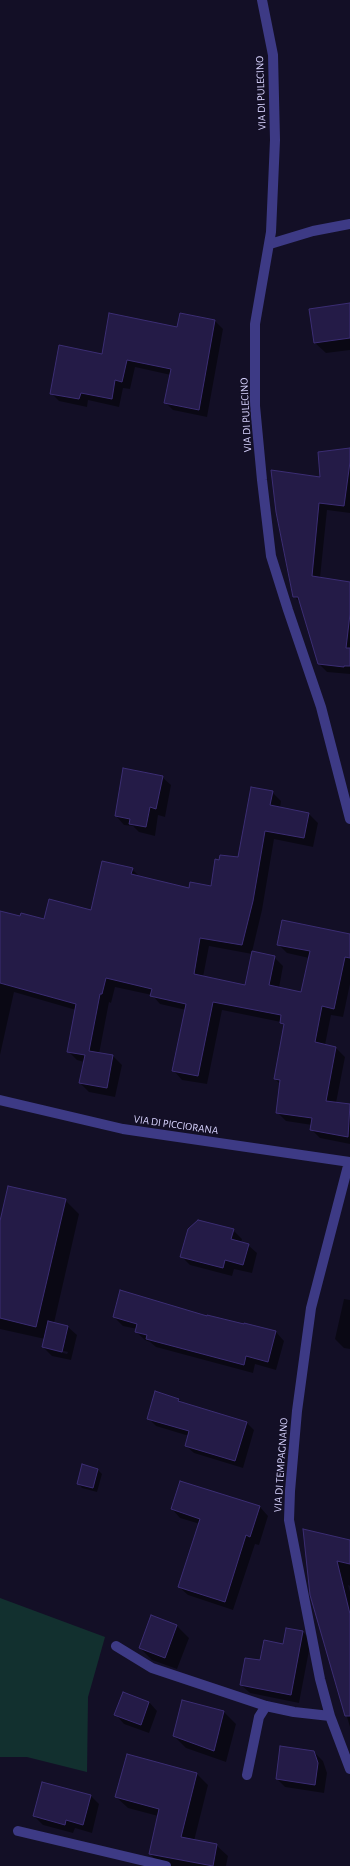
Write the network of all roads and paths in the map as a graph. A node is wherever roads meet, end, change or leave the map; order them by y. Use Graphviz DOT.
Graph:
graph roads {
  1 [pos="262,0"];
  2 [pos="350,224"];
  3 [pos="270,244"];
  4 [pos="350,819"];
  5 [pos="0,1100"];
  6 [pos="350,1162"];
  7 [pos="116,1646"];
  8 [pos="266,1706"];
  9 [pos="330,1716"];
  10 [pos="350,1769"];
  11 [pos="247,1775"];
  12 [pos="18,1831"];
  13 [pos="166,1866"];
  1 -- 3 [label="street, VIA DI PULECINO"];
  2 -- 3 [label="street"];
  3 -- 4 [label="street, VIA DI PULECINO"];
  5 -- 6 [label="street, VIA DI PICCIORANA"];
  6 -- 9 [label="street, VIA DI TEMPAGNANO"];
  7 -- 8 [label="street"];
  8 -- 9 [label="street"];
  8 -- 11 [label="street"];
  9 -- 10 [label="street, VIA DI TEMPAGNANO"];
  12 -- 13 [label="street"];
}
